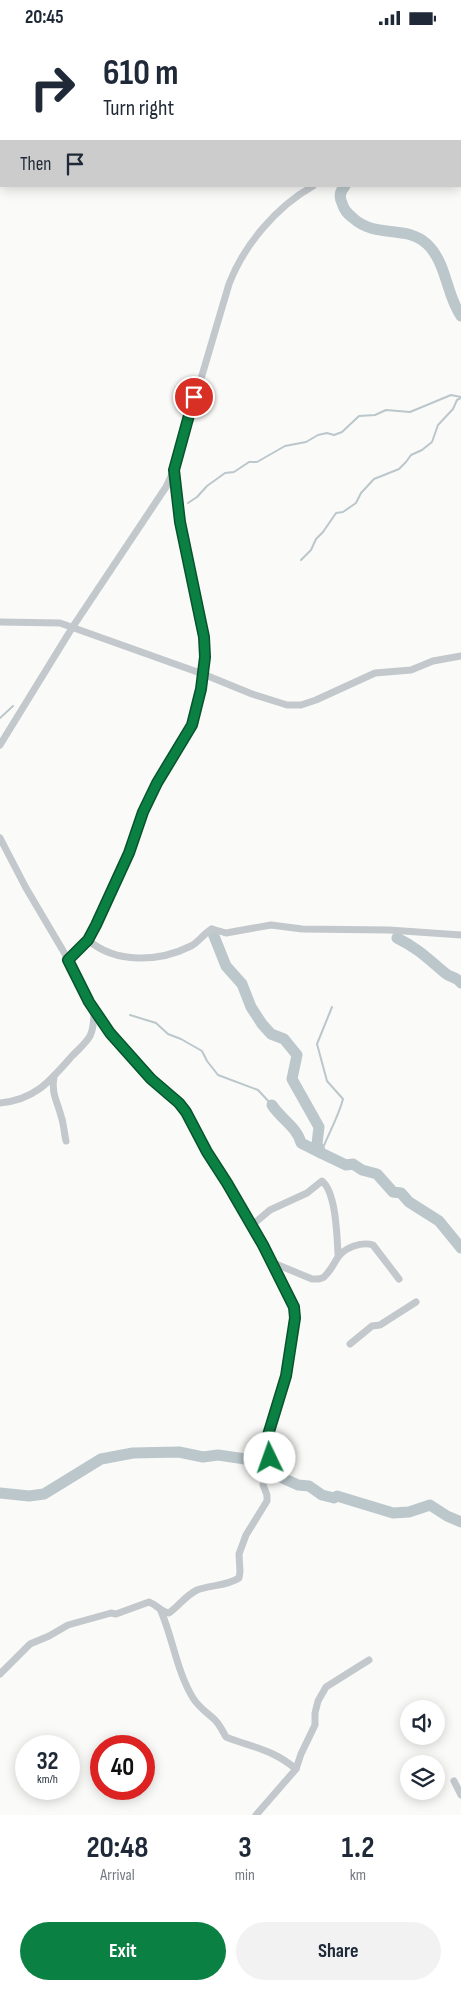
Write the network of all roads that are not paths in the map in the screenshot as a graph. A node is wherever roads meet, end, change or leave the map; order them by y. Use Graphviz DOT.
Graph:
graph roads {
  1 [pos="311,187"];
  2 [pos="174,470"];
  3 [pos="0,621"];
  4 [pos="72,628"];
  5 [pos="461,656"];
  6 [pos="204,674"];
  7 [pos="0,745"];
  8 [pos="0,839"];
  9 [pos="461,935"];
  10 [pos="88,940"];
  11 [pos="68,960"];
  12 [pos="94,1010"];
  13 [pos="54,1076"];
  14 [pos="0,1103"];
  15 [pos="66,1141"];
  16 [pos="251,1226"];
  17 [pos="338,1254"];
  18 [pos="271,1263"];
  19 [pos="399,1279"];
  20 [pos="416,1302"];
  21 [pos="350,1344"];
  22 [pos="161,1611"];
  23 [pos="369,1660"];
  24 [pos="0,1675"];
  25 [pos="296,1769"];
  26 [pos="454,1781"];
  27 [pos="461,1795"];
  28 [pos="256,1815"];
  1 -- 2 [label="street"];
  2 -- 4 [label="street"];
  2 -- 6 [label="street"];
  3 -- 4 [label="street"];
  4 -- 6 [label="street"];
  4 -- 7 [label="street"];
  5 -- 6 [label="street"];
  6 -- 10 [label="street"];
  8 -- 11 [label="street"];
  9 -- 10 [label="street"];
  10 -- 11 [label="street"];
  11 -- 12 [label="street"];
  12 -- 13 [label="street"];
  12 -- 16 [label="street"];
  13 -- 14 [label="street"];
  13 -- 15 [label="street"];
  16 -- 17 [label="street"];
  16 -- 18 [label="street"];
  17 -- 18 [label="street"];
  17 -- 19 [label="street"];
  18 -- 22 [label="street"];
  20 -- 21 [label="street"];
  22 -- 24 [label="street"];
  22 -- 25 [label="street"];
  23 -- 25 [label="street"];
  25 -- 28 [label="street"];
  26 -- 27 [label="street"];
}
